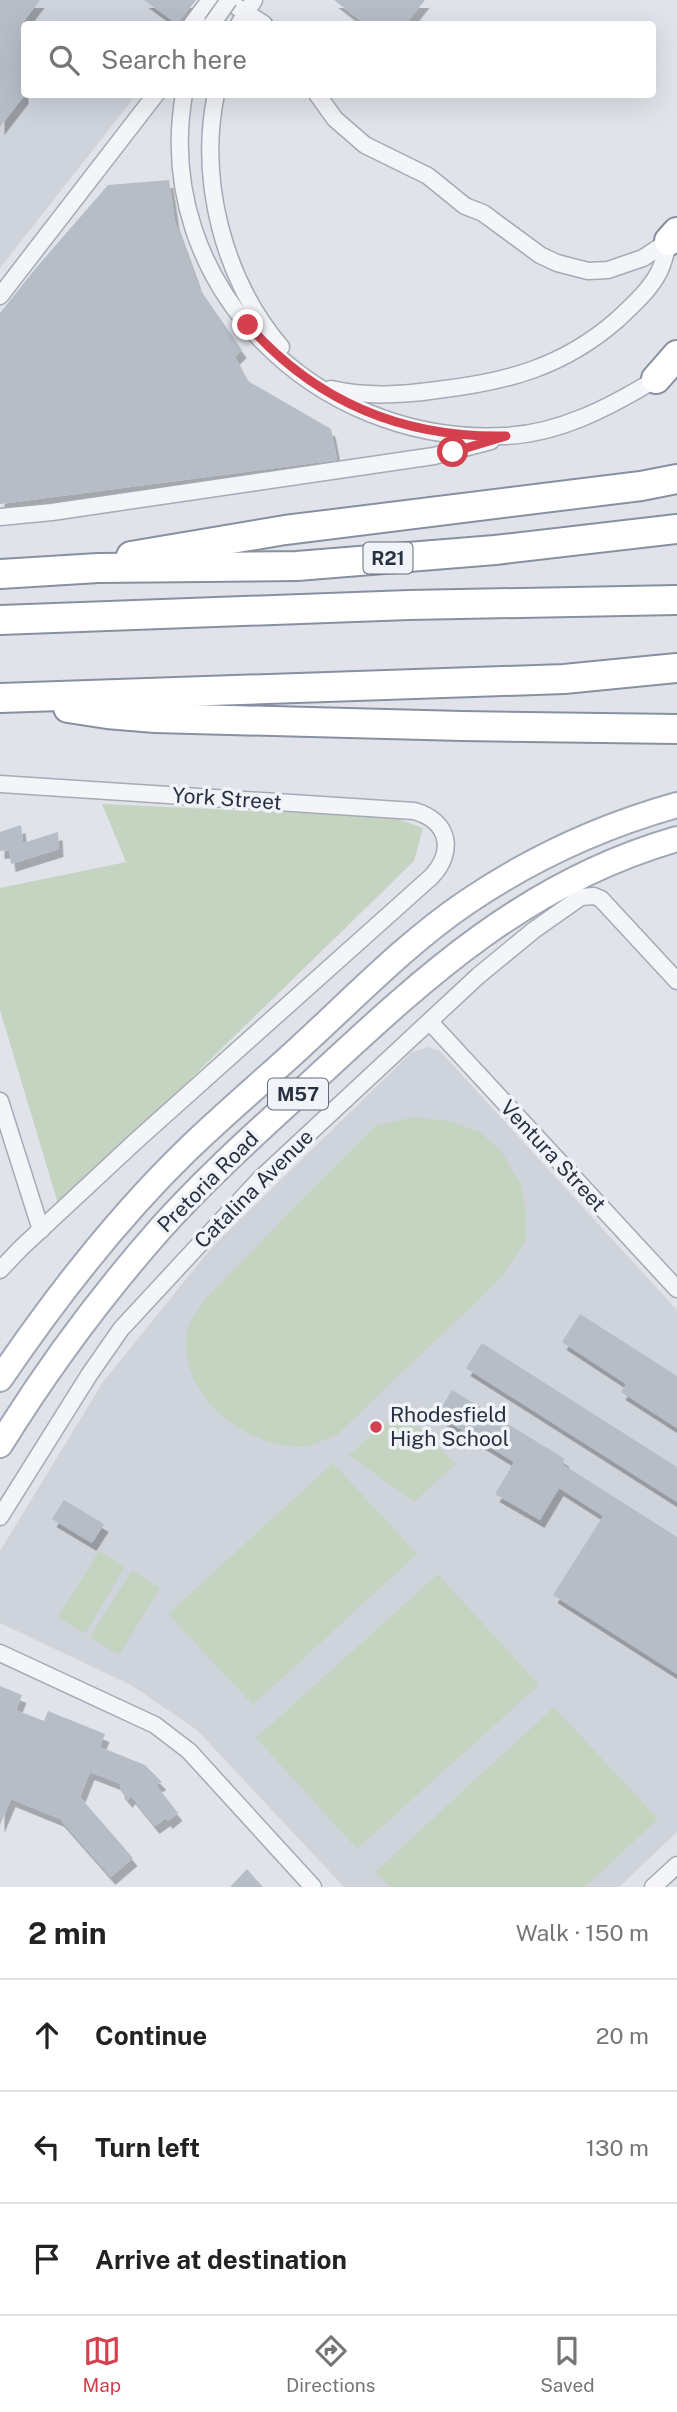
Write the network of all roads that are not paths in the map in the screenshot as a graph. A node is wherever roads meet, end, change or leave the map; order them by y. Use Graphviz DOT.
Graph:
graph roads {
  1 [pos="210,0"];
  2 [pos="228,0"];
  3 [pos="246,12"];
  4 [pos="194,21"];
  5 [pos="214,21"];
  6 [pos="153,98"];
  7 [pos="183,98"];
  8 [pos="216,98"];
  9 [pos="320,98"];
  10 [pos="673,237"];
  11 [pos="0,296"];
  12 [pos="677,355"];
  13 [pos="667,373"];
  14 [pos="311,382"];
  15 [pos="506,436"];
  16 [pos="677,478"];
  17 [pos="640,486"];
  18 [pos="677,487"];
  19 [pos="0,517"];
  20 [pos="677,529"];
  21 [pos="99,568"];
  22 [pos="0,574"];
  23 [pos="677,600"];
  24 [pos="0,620"];
  25 [pos="677,668"];
  26 [pos="1,698"];
  27 [pos="677,729"];
  28 [pos="0,784"];
  29 [pos="677,805"];
  30 [pos="677,839"];
  31 [pos="677,981"];
  32 [pos="430,1022"];
  33 [pos="1,1110"];
  34 [pos="41,1230"];
  35 [pos="0,1270"];
  36 [pos="677,1289"];
  37 [pos="0,1379"];
  38 [pos="0,1445"];
  39 [pos="0,1517"];
  40 [pos="0,1653"];
  41 [pos="677,1865"];
  42 [pos="313,1887"];
  43 [pos="653,1887"];
  1 -- 4 [label="street"];
  2 -- 3 [label="street"];
  2 -- 5 [label="street, bridge"];
  6 -- 11 [label="street"];
  7 -- 14 [label="street"];
  8 -- 14 [label="street"];
  9 -- 10 [label="street"];
  10 -- 14 [label="street"];
  12 -- 13 [label="highway"];
  13 -- 15 [label="street"];
  14 -- 15 [label="street"];
  15 -- 19 [label="street"];
  16 -- 17 [label="highway"];
  17 -- 18 [label="highway"];
  17 -- 21 [label="highway"];
  20 -- 21 [label="highway, R21"];
  21 -- 22 [label="highway, R21"];
  23 -- 24 [label="highway"];
  25 -- 26 [label="highway"];
  26 -- 27 [label="highway"];
  28 -- 34 [label="street, York Street"];
  29 -- 37 [label="main road, Pretoria Road / M57"];
  30 -- 38 [label="main road, Pretoria Road / M57"];
  31 -- 32 [label="street, Catalina Avenue"];
  32 -- 36 [label="street, Ventura Street"];
  32 -- 39 [label="street, Catalina Avenue"];
  33 -- 34 [label="street"];
  34 -- 35 [label="street"];
  40 -- 42 [label="street"];
  41 -- 43 [label="street"];
}
